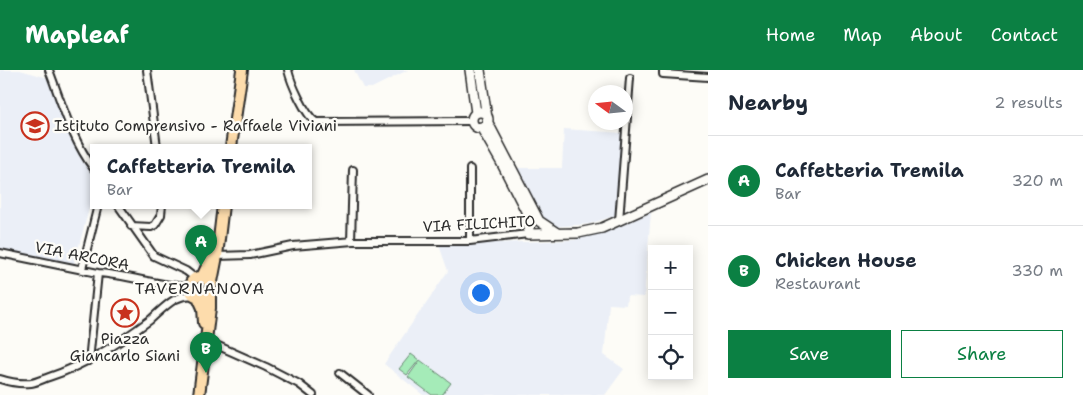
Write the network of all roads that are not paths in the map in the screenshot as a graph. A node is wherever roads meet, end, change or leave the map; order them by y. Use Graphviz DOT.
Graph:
graph roads {
  1 [pos="50,70"];
  2 [pos="147,70"];
  3 [pos="236,70"];
  4 [pos="242,70"];
  5 [pos="288,70"];
  6 [pos="470,70"];
  7 [pos="480,70"];
  8 [pos="663,70"];
  9 [pos="708,77"];
  10 [pos="630,78"];
  11 [pos="474,117"];
  12 [pos="485,122"];
  13 [pos="156,144"];
  14 [pos="226,144"];
  15 [pos="231,144"];
  16 [pos="90,164"];
  17 [pos="470,169"];
  18 [pos="353,170"];
  19 [pos="708,180"];
  20 [pos="97,209"];
  21 [pos="120,209"];
  22 [pos="162,209"];
  23 [pos="219,209"];
  24 [pos="222,209"];
  25 [pos="619,221"];
  26 [pos="131,226"];
  27 [pos="528,234"];
  28 [pos="560,235"];
  29 [pos="470,241"];
  30 [pos="351,242"];
  31 [pos="0,252"];
  32 [pos="215,256"];
  33 [pos="82,269"];
  34 [pos="98,273"];
  35 [pos="199,277"];
  36 [pos="210,288"];
  37 [pos="194,294"];
  38 [pos="203,340"];
  39 [pos="89,360"];
  40 [pos="340,373"];
  41 [pos="0,379"];
  42 [pos="193,395"];
  43 [pos="199,395"];
  44 [pos="313,395"];
  45 [pos="368,395"];
  1 -- 16 [label="street"];
  2 -- 13 [label="street"];
  3 -- 14 [label="main road"];
  4 -- 15 [label="main road"];
  5 -- 11 [label="street"];
  6 -- 11 [label="street"];
  7 -- 12 [label="street"];
  8 -- 9 [label="street"];
  10 -- 25 [label="street"];
  11 -- 12 [label="street"];
  11 -- 12 [label="street"];
  12 -- 27 [label="street"];
  12 -- 28 [label="street"];
  17 -- 29 [label="street"];
  18 -- 30 [label="street"];
  19 -- 25 [label="street, VIA FILICHITO"];
  20 -- 33 [label="street"];
  21 -- 26 [label="street"];
  22 -- 26 [label="street"];
  23 -- 32 [label="main road"];
  24 -- 32 [label="main road"];
  25 -- 28 [label="street, VIA FILICHITO"];
  26 -- 35 [label="street"];
  27 -- 28 [label="street, VIA FILICHITO"];
  27 -- 29 [label="street, VIA FILICHITO"];
  29 -- 30 [label="street, VIA FILICHITO"];
  30 -- 32 [label="street, VIA FILICHITO"];
  31 -- 33 [label="street, VIA ARCORA"];
  32 -- 35 [label="main road"];
  32 -- 36 [label="main road"];
  33 -- 34 [label="street, VIA ARCORA"];
  34 -- 37 [label="street, VIA ARCORA"];
  34 -- 39 [label="street"];
  35 -- 36 [label="main road"];
  35 -- 37 [label="main road"];
  36 -- 37 [label="main road"];
  36 -- 38 [label="main road"];
  37 -- 38 [label="main road"];
  37 -- 39 [label="street"];
  38 -- 42 [label="main road"];
  38 -- 43 [label="main road"];
  38 -- 44 [label="street"];
  39 -- 41 [label="street"];
  40 -- 45 [label="street"];
}
